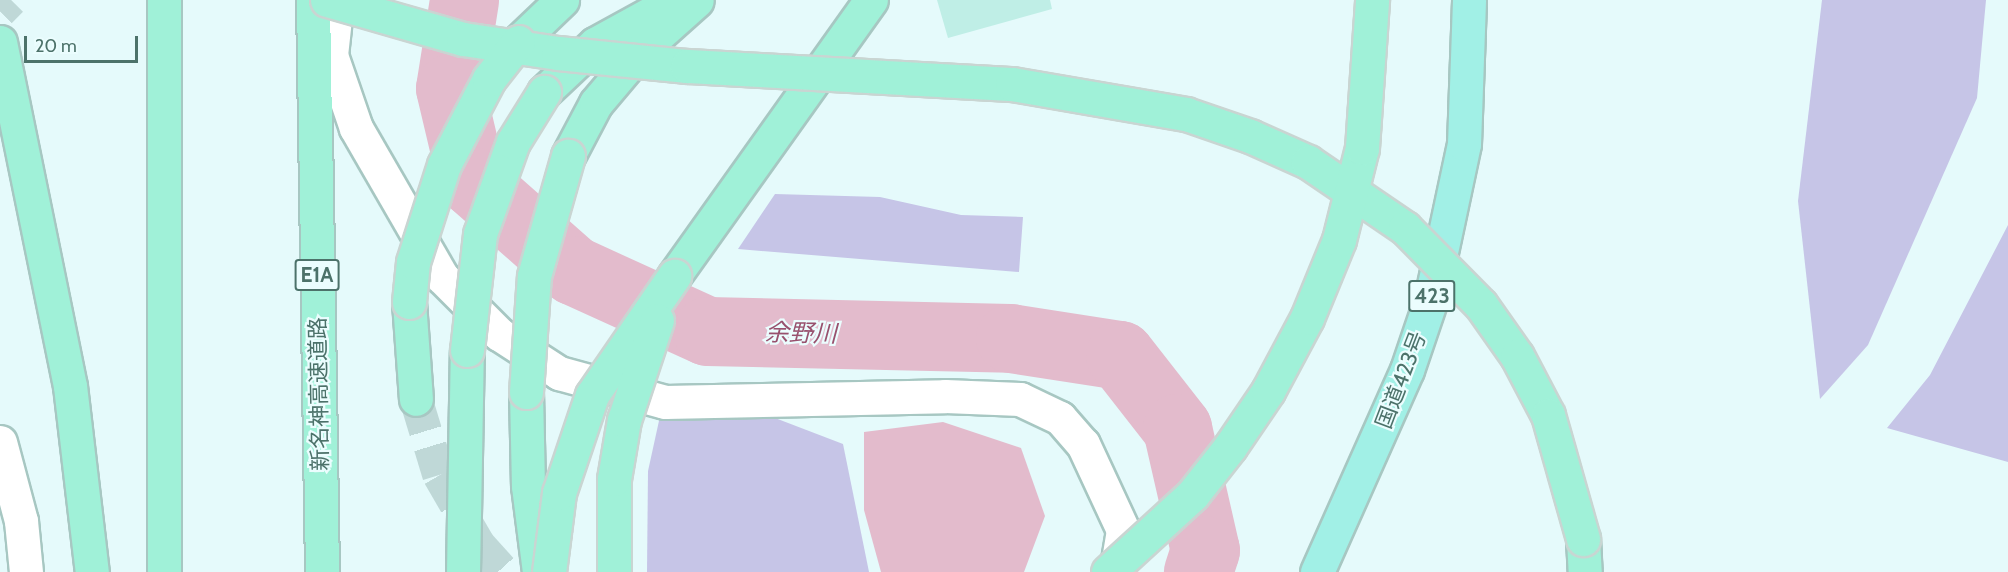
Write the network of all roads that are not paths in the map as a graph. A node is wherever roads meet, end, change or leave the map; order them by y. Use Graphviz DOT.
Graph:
graph roads {
  1 [pos="164,0"];
  2 [pos="313,0"];
  3 [pos="327,0"];
  4 [pos="337,0"];
  5 [pos="562,0"];
  6 [pos="675,0"];
  7 [pos="697,0"];
  8 [pos="871,0"];
  9 [pos="1372,0"];
  10 [pos="1469,0"];
  11 [pos="0,42"];
  12 [pos="674,276"];
  13 [pos="416,399"];
  14 [pos="0,442"];
  15 [pos="322,561"];
  16 [pos="26,572"];
  17 [pos="92,572"];
  18 [pos="164,572"];
  19 [pos="463,572"];
  20 [pos="539,572"];
  21 [pos="549,572"];
  22 [pos="614,572"];
  23 [pos="1108,572"];
  24 [pos="1116,572"];
  25 [pos="1317,572"];
  26 [pos="1585,572"];
  1 -- 18 [label="highway"];
  2 -- 15 [label="highway, 新名神高速道路 / E1A"];
  3 -- 26 [label="highway, bridge"];
  4 -- 24 [label="street"];
  5 -- 13 [label="highway, bridge"];
  6 -- 19 [label="highway, bridge"];
  7 -- 20 [label="highway, bridge"];
  8 -- 12 [label="highway, bridge"];
  9 -- 23 [label="highway, bridge"];
  10 -- 25 [label="highway, 国道423号 / 423"];
  11 -- 17 [label="highway"];
  12 -- 21 [label="highway, bridge"];
  12 -- 22 [label="highway, bridge"];
  14 -- 16 [label="street"];
}
